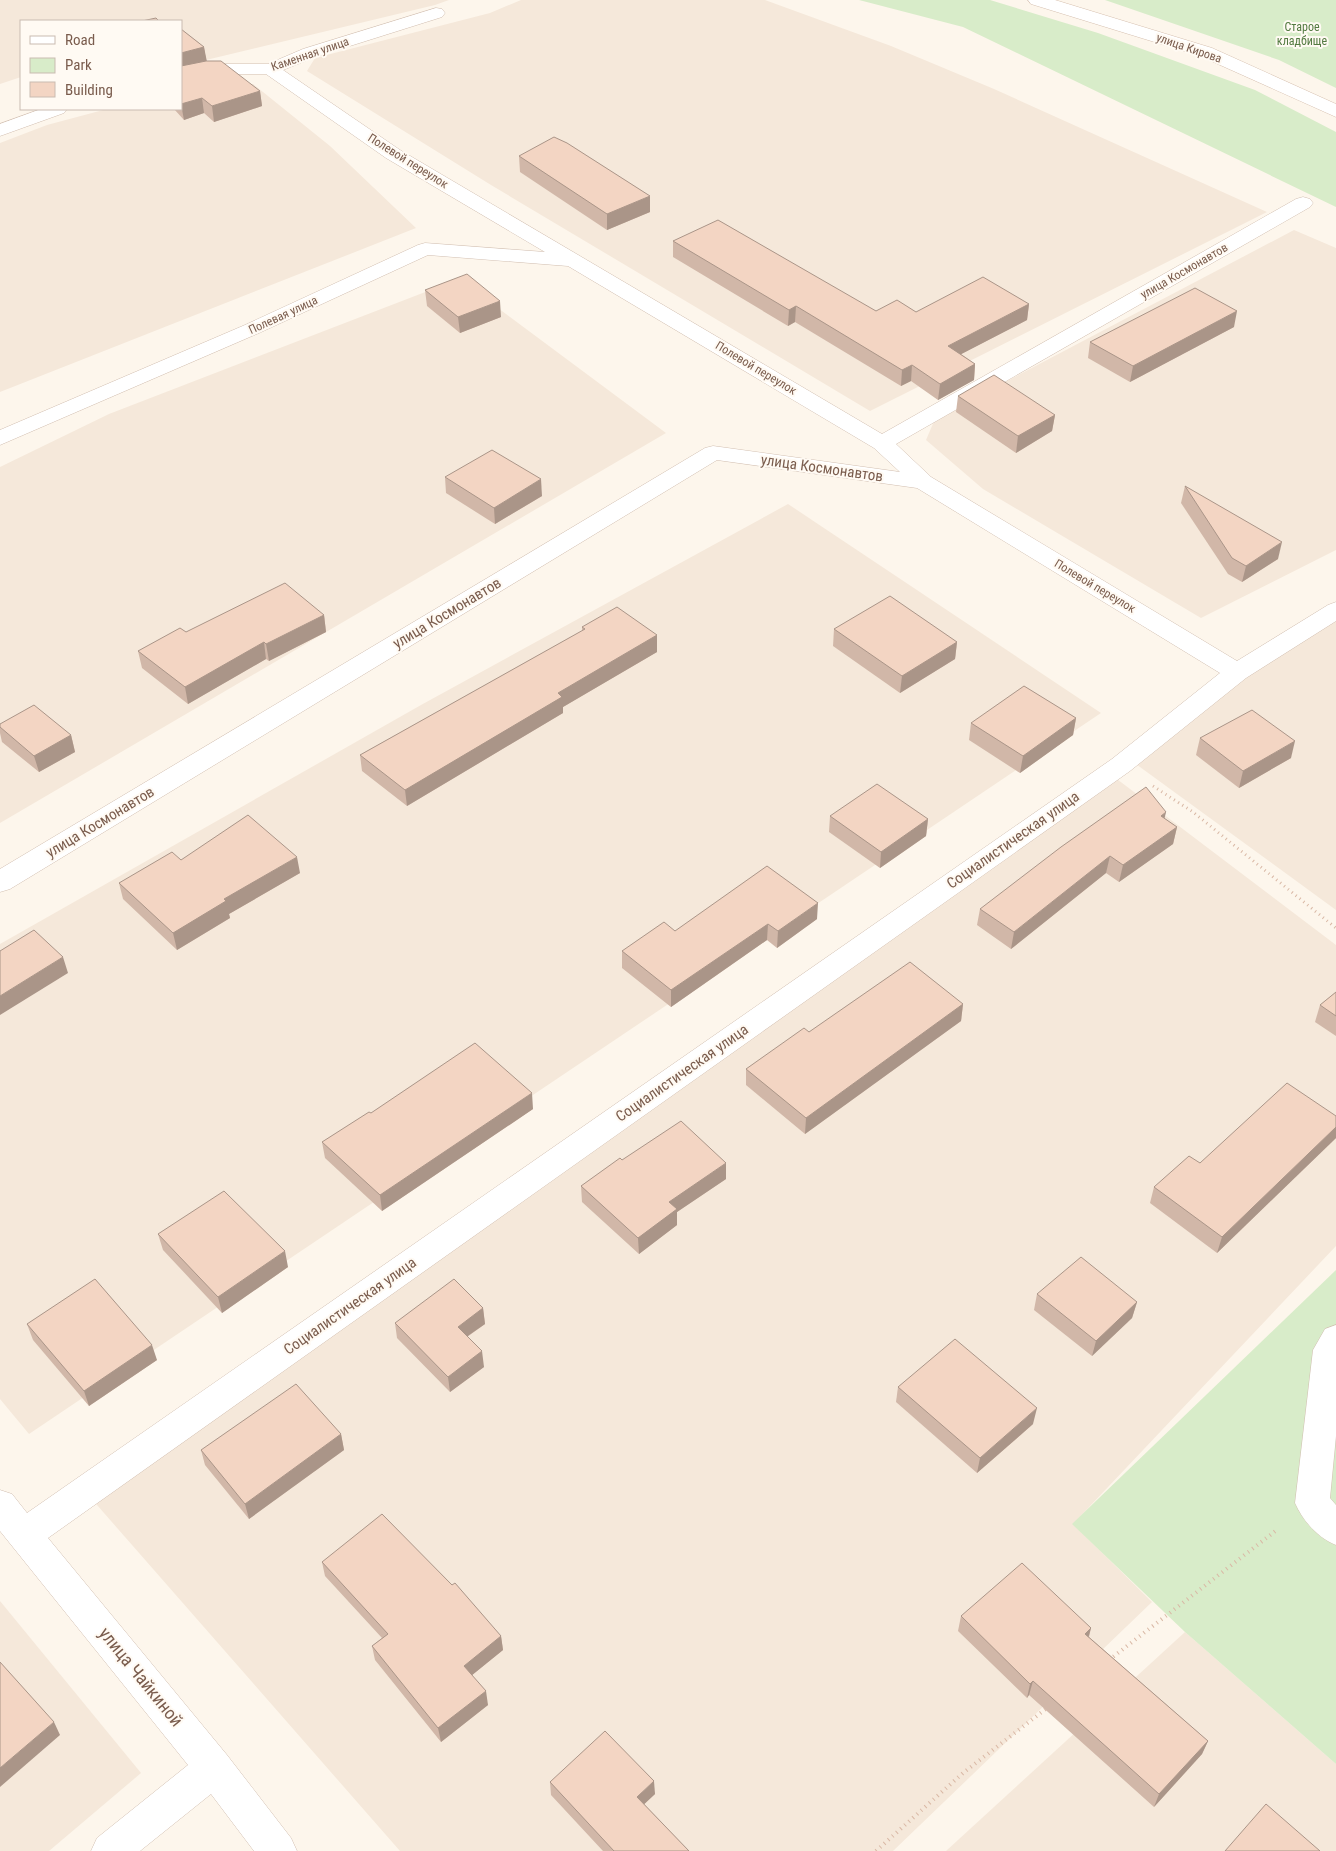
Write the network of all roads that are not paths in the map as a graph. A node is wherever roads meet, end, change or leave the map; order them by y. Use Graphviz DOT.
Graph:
graph roads {
  1 [pos="1037,0"];
  2 [pos="436,14"];
  3 [pos="270,69"];
  4 [pos="182,76"];
  5 [pos="55,110"];
  6 [pos="1336,111"];
  7 [pos="0,130"];
  8 [pos="1303,203"];
  9 [pos="576,261"];
  10 [pos="0,438"];
  11 [pos="882,443"];
  12 [pos="923,482"];
  13 [pos="1336,610"];
  14 [pos="1237,672"];
  15 [pos="0,882"];
  16 [pos="1336,1339"];
  17 [pos="0,1505"];
  18 [pos="1336,1529"];
  19 [pos="25,1534"];
  20 [pos="214,1768"];
  21 [pos="110,1851"];
  22 [pos="278,1851"];
  1 -- 6 [label="street, улица Кирова"];
  2 -- 3 [label="street, Каменная улица"];
  3 -- 4 [label="street, Каменная улица"];
  3 -- 9 [label="street, Полевой переулок"];
  5 -- 7 [label="street"];
  8 -- 11 [label="street, улица Космонавтов"];
  9 -- 10 [label="street, Полевая улица"];
  9 -- 11 [label="street, Полевой переулок"];
  11 -- 12 [label="street, Полевой переулок"];
  12 -- 14 [label="street, Полевой переулок"];
  12 -- 15 [label="street, улица Космонавтов"];
  13 -- 14 [label="street, Социалистическая улица"];
  14 -- 19 [label="street, Социалистическая улица"];
  16 -- 18 [label="street"];
  17 -- 19 [label="street, улица Чайкиной"];
  19 -- 20 [label="street, улица Чайкиной"];
  20 -- 21 [label="street"];
  20 -- 22 [label="street, улица Чайкиной"];
}
